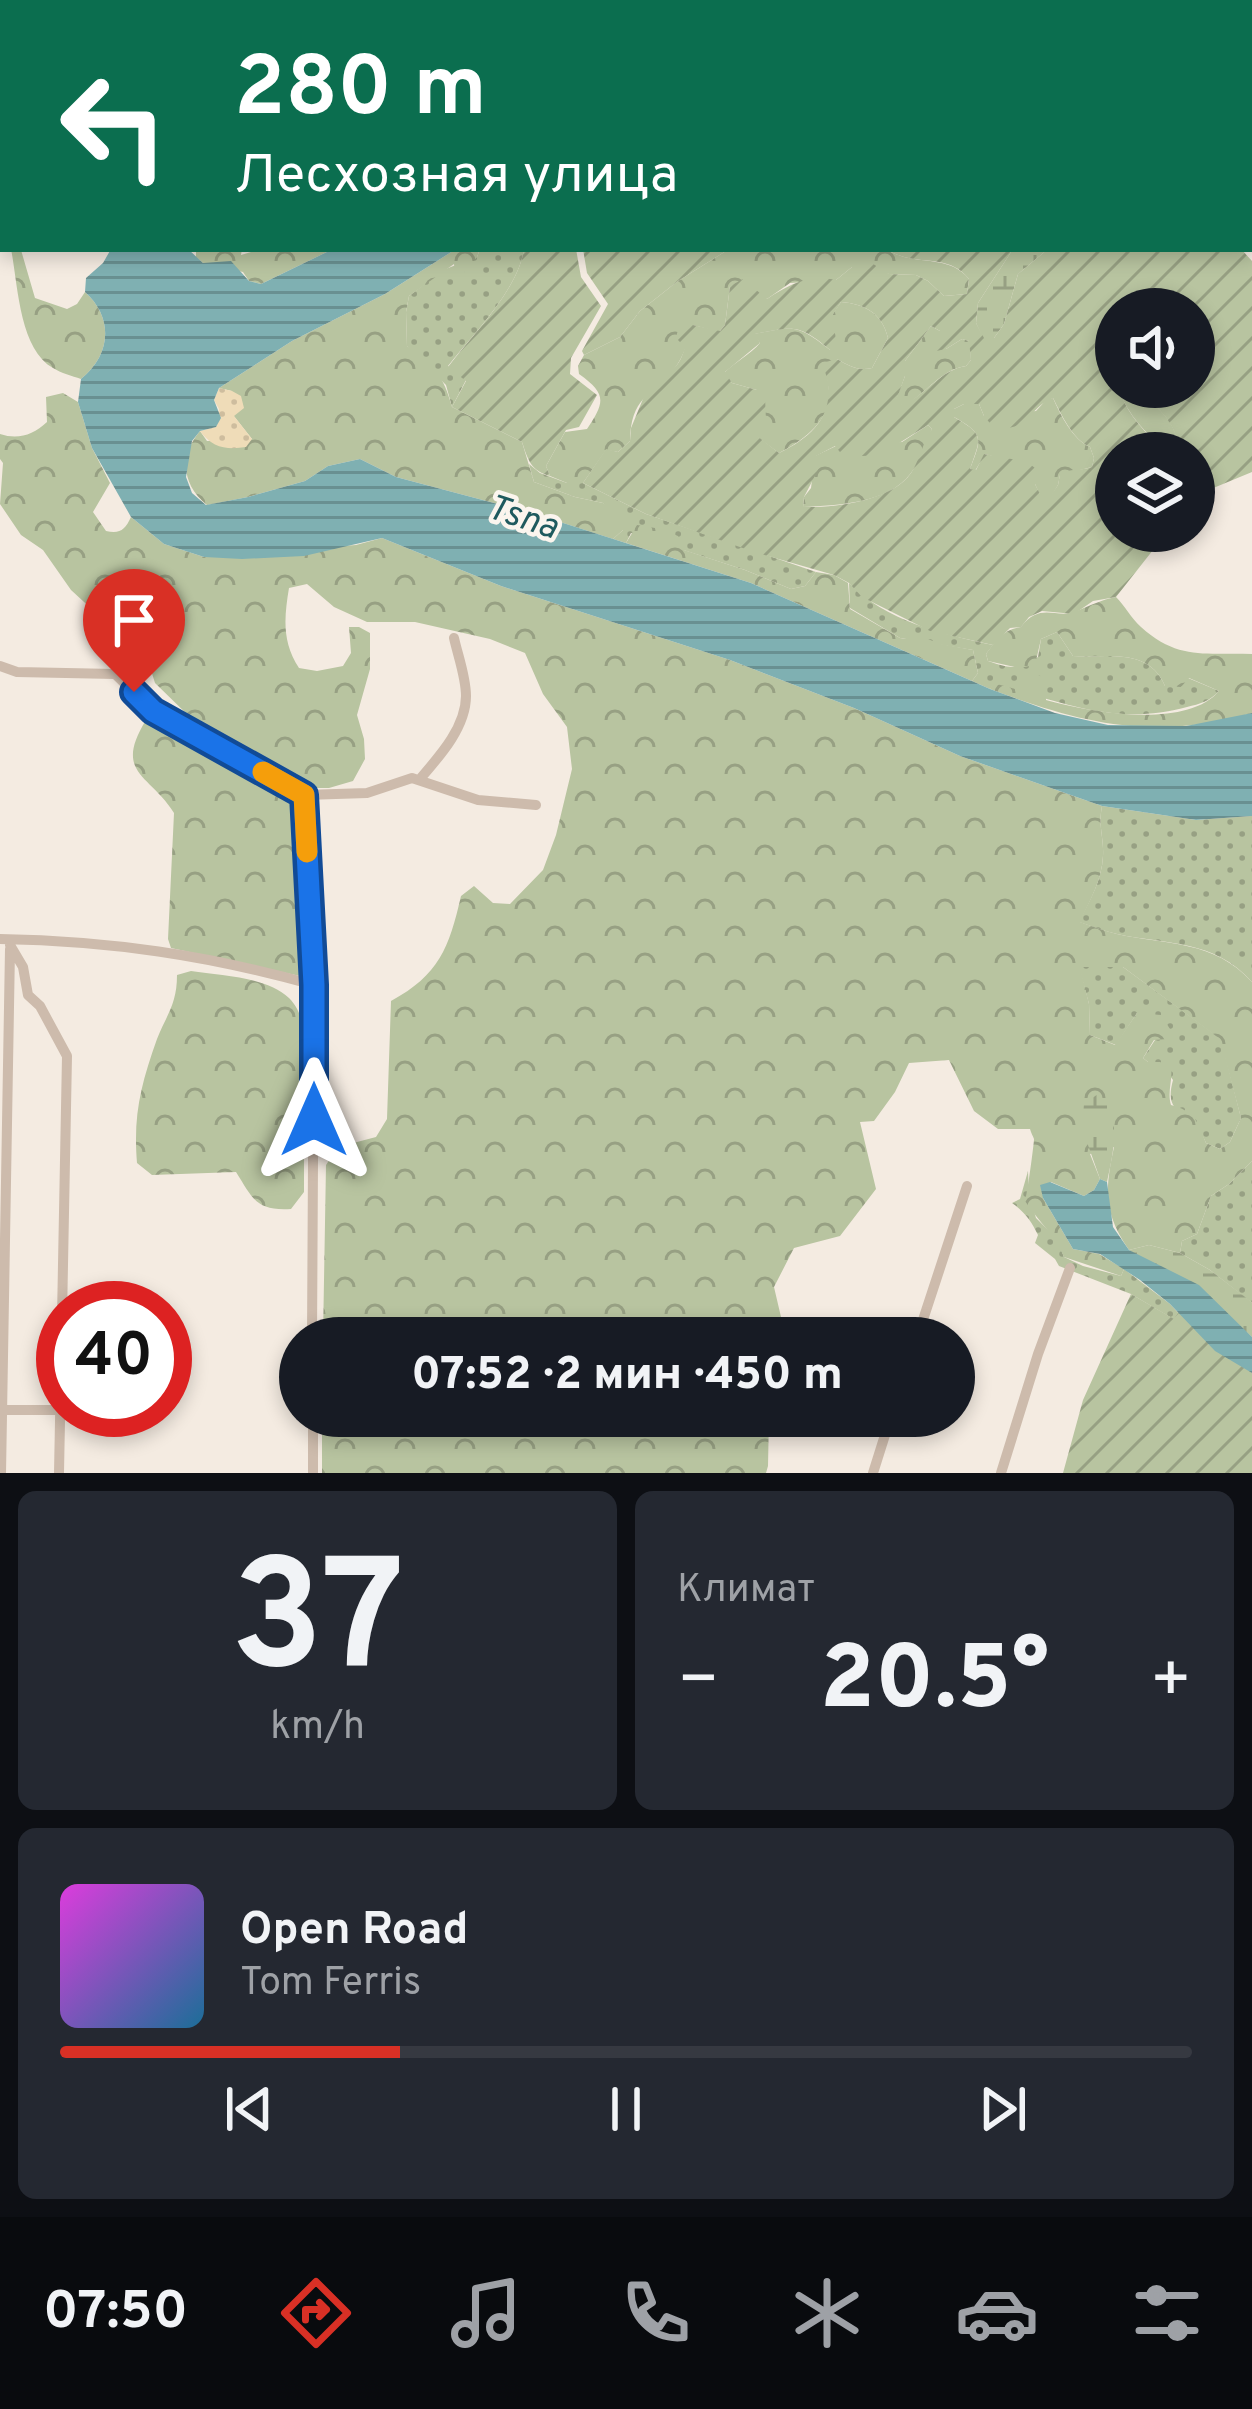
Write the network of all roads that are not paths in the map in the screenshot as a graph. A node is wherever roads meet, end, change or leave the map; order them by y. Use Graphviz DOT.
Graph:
graph roads {
  1 [pos="454,638"];
  2 [pos="0,667"];
  3 [pos="418,780"];
  4 [pos="304,795"];
  5 [pos="536,806"];
  6 [pos="7,941"];
  7 [pos="314,985"];
  8 [pos="967,1186"];
  9 [pos="1070,1268"];
  10 [pos="63,1281"];
  11 [pos="312,1317"];
  12 [pos="924,1317"];
  13 [pos="2,1410"];
  14 [pos="36,1410"];
  15 [pos="60,1437"];
  16 [pos="313,1437"];
  17 [pos="884,1437"];
  18 [pos="1,1473"];
  19 [pos="59,1473"];
  20 [pos="313,1473"];
  21 [pos="873,1473"];
  22 [pos="1001,1473"];
  1 -- 3 [label="street"];
  2 -- 4 [label="street"];
  3 -- 4 [label="street"];
  3 -- 5 [label="street"];
  4 -- 7 [label="street"];
  6 -- 7 [label="street"];
  6 -- 10 [label="street"];
  6 -- 13 [label="street"];
  7 -- 11 [label="street"];
  8 -- 12 [label="street"];
  9 -- 22 [label="street"];
  13 -- 14 [label="street"];
  13 -- 18 [label="street"];
  15 -- 19 [label="street"];
  16 -- 20 [label="street"];
  17 -- 21 [label="street"];
}
